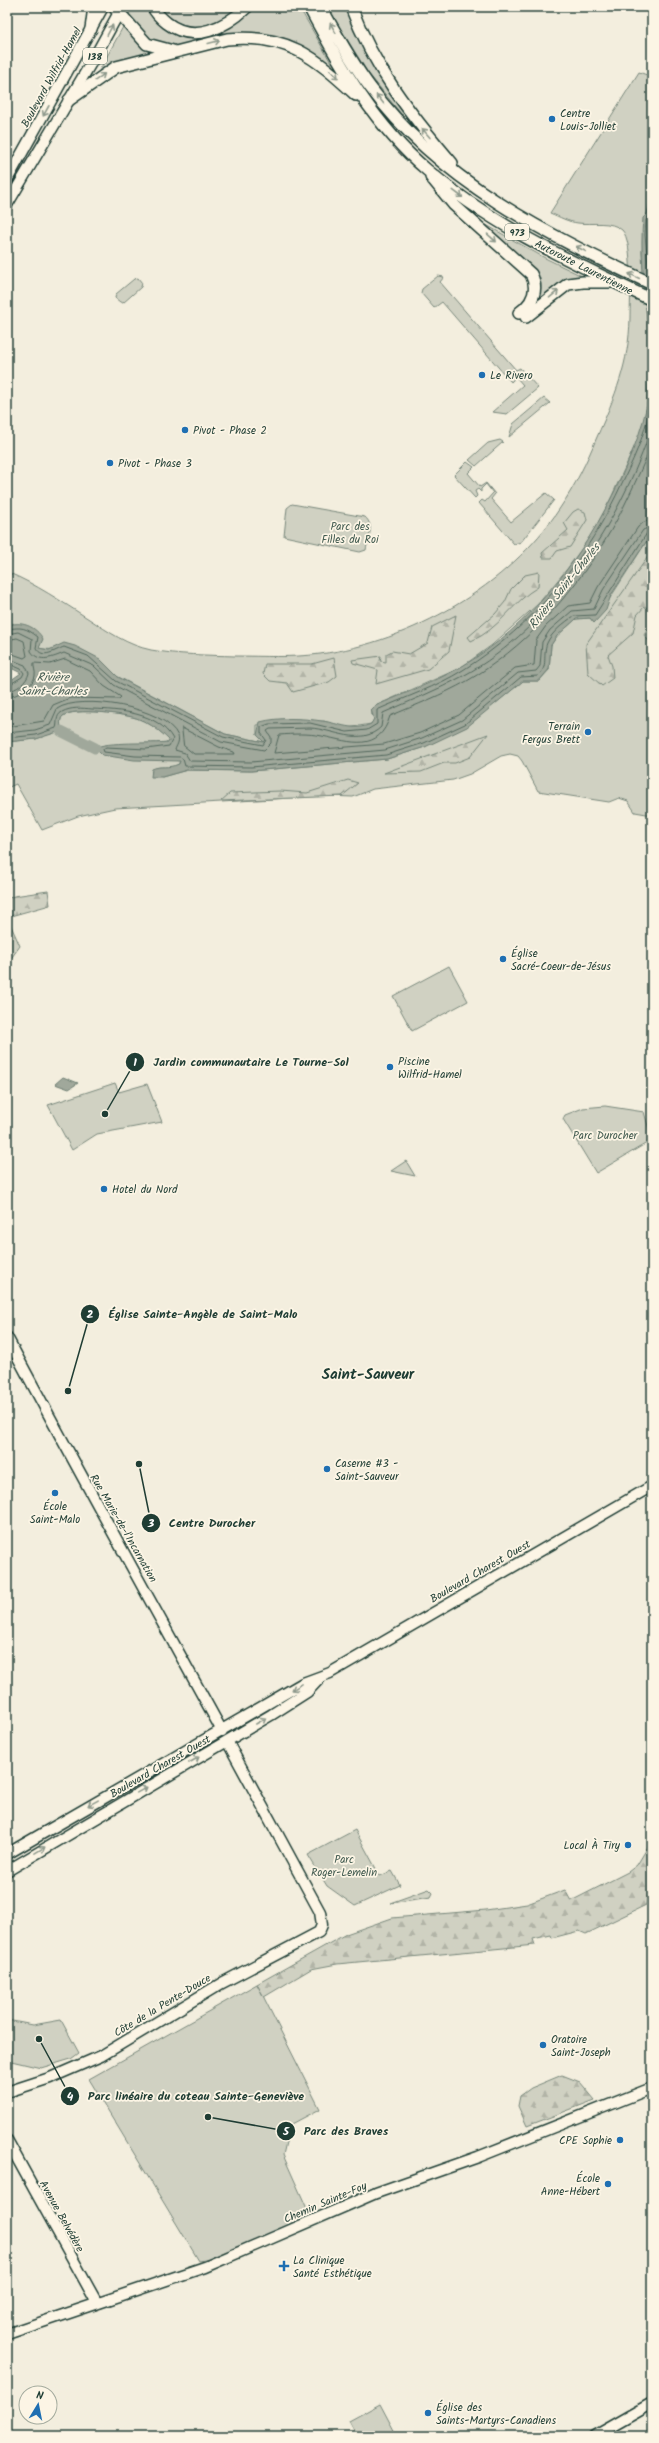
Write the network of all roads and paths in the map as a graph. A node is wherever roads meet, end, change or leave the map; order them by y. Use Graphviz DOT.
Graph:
graph roads {
  1 [pos="94,7"];
  2 [pos="103,7"];
  3 [pos="154,7"];
  4 [pos="247,7"];
  5 [pos="309,7"];
  6 [pos="321,7"];
  7 [pos="351,7"];
  8 [pos="118,8"];
  9 [pos="91,29"];
  10 [pos="176,52"];
  11 [pos="69,100"];
  12 [pos="371,108"];
  13 [pos="427,170"];
  14 [pos="7,180"];
  15 [pos="468,184"];
  16 [pos="7,205"];
  17 [pos="615,283"];
  18 [pos="652,284"];
  19 [pos="652,300"];
  20 [pos="7,1337"];
  21 [pos="652,1486"];
  22 [pos="321,1677"];
  23 [pos="222,1731"];
  24 [pos="227,1741"];
  25 [pos="7,1854"];
  26 [pos="7,1871"];
  27 [pos="652,2088"];
  28 [pos="7,2092"];
  29 [pos="7,2140"];
  30 [pos="97,2303"];
  31 [pos="7,2334"];
  32 [pos="652,2403"];
  33 [pos="594,2436"];
  1 -- 9 [label="highway"];
  2 -- 9 [label="main road, Boulevard Wilfrid-Hamel / 138"];
  3 -- 4 [label="highway"];
  5 -- 12 [label="highway, Autoroute Laurentienne / 973"];
  15 -- 6 [label="highway, Autoroute Laurentienne / 973, one-way"];
  15 -- 7 [label="highway, one-way"];
  8 -- 10 [label="highway"];
  11 -- 8 [label="main road, 138, one-way"];
  9 -- 14 [label="main road, Boulevard Wilfrid-Hamel / 138, one-way"];
  11 -- 10 [label="highway, one-way"];
  10 -- 12 [label="highway, one-way"];
  11 -- 16 [label="main road, 138"];
  12 -- 13 [label="highway, Autoroute Laurentienne / 973"];
  13 -- 17 [label="highway, Autoroute Laurentienne / 973, one-way"];
  13 -- 17 [label="highway, one-way"];
  18 -- 15 [label="highway, Autoroute Laurentienne / 973, one-way"];
  17 -- 19 [label="highway, Autoroute Laurentienne / 973"];
  20 -- 23 [label="main road, Rue Marie-de-l'Incarnation"];
  21 -- 22 [label="main road, Boulevard Charest Ouest"];
  22 -- 23 [label="main road, Boulevard Charest Ouest, one-way"];
  24 -- 22 [label="main road, Boulevard Charest Ouest, one-way"];
  23 -- 25 [label="main road, Boulevard Charest Ouest, one-way"];
  26 -- 24 [label="main road, Boulevard Charest Ouest, one-way"];
  24 -- 28 [label="main road, Côte de la Pente-Douce"];
  27 -- 30 [label="main road, Chemin Sainte-Foy"];
  29 -- 30 [label="main road, Avenue Belvédère"];
  30 -- 31 [label="main road, Chemin Sainte-Foy"];
  32 -- 33 [label="main road"];
}
